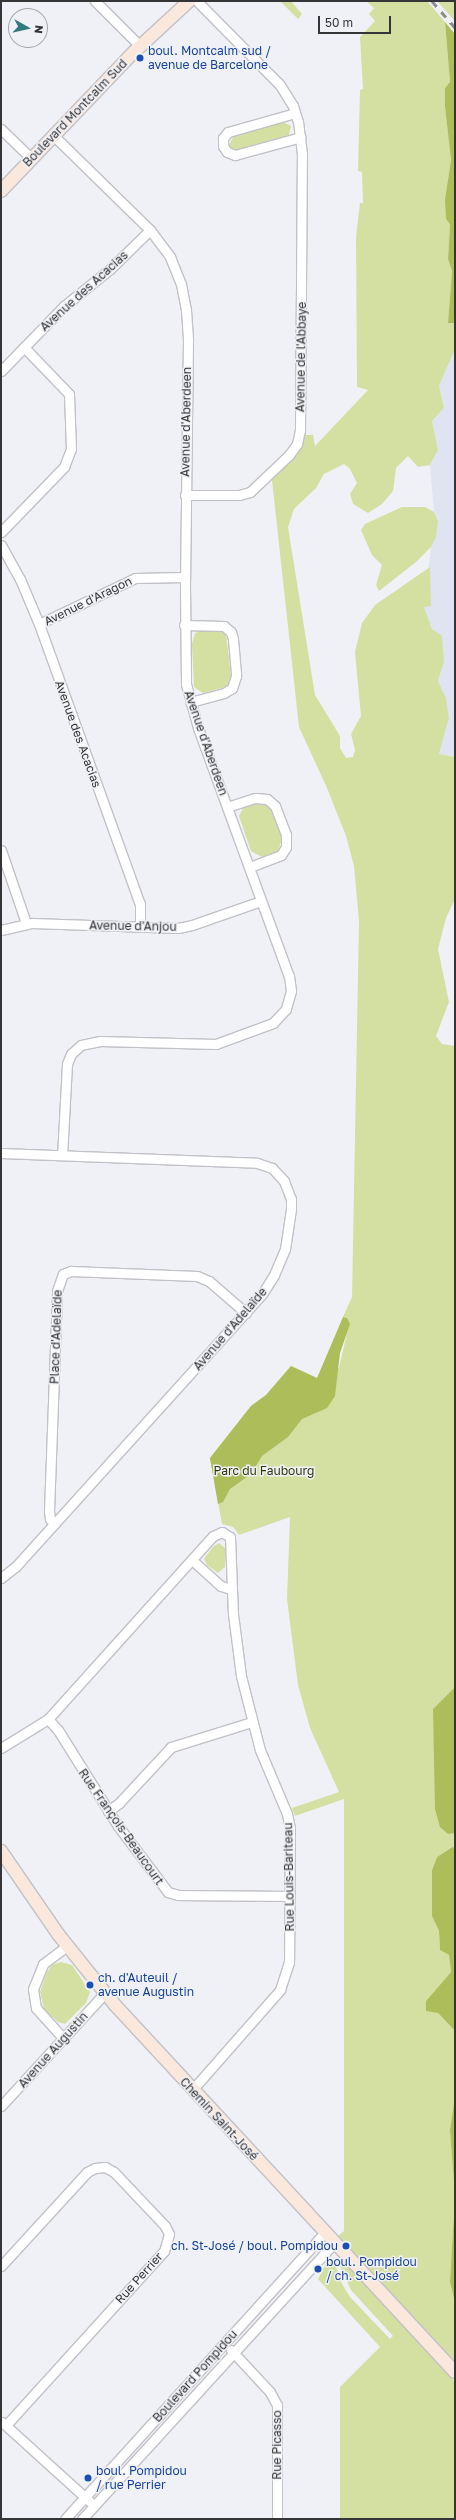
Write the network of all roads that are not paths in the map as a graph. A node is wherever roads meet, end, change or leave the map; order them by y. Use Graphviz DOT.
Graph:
graph roads {
  1 [pos="95,1"];
  2 [pos="192,2"];
  3 [pos="140,46"];
  4 [pos="295,113"];
  5 [pos="1,128"];
  6 [pos="54,136"];
  7 [pos="301,137"];
  8 [pos="32,159"];
  9 [pos="1,191"];
  10 [pos="150,230"];
  11 [pos="24,347"];
  12 [pos="1,371"];
  13 [pos="185,495"];
  14 [pos="1,532"];
  15 [pos="1,545"];
  16 [pos="185,577"];
  17 [pos="39,624"];
  18 [pos="184,625"];
  19 [pos="190,702"];
  20 [pos="227,807"];
  21 [pos="1,850"];
  22 [pos="249,867"];
  23 [pos="261,901"];
  24 [pos="26,923"];
  25 [pos="140,927"];
  26 [pos="1,930"];
  27 [pos="1,1153"];
  28 [pos="62,1155"];
  29 [pos="246,1313"];
  30 [pos="54,1524"];
  31 [pos="192,1560"];
  32 [pos="1,1578"];
  33 [pos="231,1589"];
  34 [pos="48,1719"];
  35 [pos="252,1722"];
  36 [pos="1,1748"];
  37 [pos="108,1811"];
  38 [pos="1,1851"];
  39 [pos="290,1896"];
  40 [pos="67,1946"];
  41 [pos="105,1994"];
  42 [pos="63,2038"];
  43 [pos="192,2090"];
  44 [pos="1,2106"];
  45 [pos="325,2232"];
  46 [pos="334,2243"];
  47 [pos="1,2266"];
  48 [pos="224,2343"];
  49 [pos="234,2353"];
  50 [pos="455,2372"];
  51 [pos="3,2423"];
  52 [pos="85,2497"];
  53 [pos="94,2506"];
  54 [pos="64,2519"];
  55 [pos="82,2519"];
  56 [pos="277,2519"];
  1 -- 3 [label="street"];
  2 -- 3 [label="street, Boulevard Montcalm Sud"];
  2 -- 4 [label="street, Avenue de l'Abbaye"];
  3 -- 6 [label="street, Boulevard Montcalm Sud"];
  4 -- 7 [label="street, Avenue de l'Abbaye"];
  4 -- 7 [label="street"];
  5 -- 8 [label="street"];
  6 -- 8 [label="street, Boulevard Montcalm Sud"];
  6 -- 10 [label="street, Avenue d'Aberdeen"];
  7 -- 13 [label="street, Avenue de l'Abbaye"];
  8 -- 9 [label="street, Boulevard Montcalm Sud"];
  10 -- 11 [label="street, Avenue des Acacias"];
  10 -- 13 [label="street, Avenue d'Aberdeen"];
  11 -- 12 [label="street, Avenue des Acacias"];
  11 -- 14 [label="street"];
  13 -- 16 [label="street, Avenue d'Aberdeen"];
  15 -- 17 [label="street, Avenue des Acacias"];
  16 -- 17 [label="street, Avenue d'Aragon"];
  16 -- 18 [label="street, Avenue d'Aberdeen"];
  17 -- 25 [label="street, Avenue des Acacias"];
  18 -- 19 [label="street, Avenue d'Aberdeen"];
  18 -- 19 [label="street"];
  19 -- 20 [label="street, Avenue d'Aberdeen"];
  20 -- 22 [label="street, Avenue d'Aberdeen"];
  20 -- 22 [label="street"];
  21 -- 24 [label="street"];
  22 -- 23 [label="street, Avenue d'Aberdeen"];
  23 -- 25 [label="street, Avenue d'Anjou"];
  23 -- 28 [label="street, Avenue d'Aberdeen"];
  24 -- 25 [label="street, Avenue d'Anjou"];
  24 -- 26 [label="street, Avenue d'Anjou"];
  27 -- 28 [label="street, Avenue d'Adelaïde"];
  28 -- 29 [label="street, Avenue d'Adelaïde"];
  29 -- 30 [label="street, Avenue d'Adelaïde"];
  29 -- 30 [label="street, Place d'Adelaïde"];
  30 -- 32 [label="street, Avenue d'Adelaïde"];
  31 -- 33 [label="street"];
  31 -- 33 [label="street, Rue Louis-Bariteau"];
  31 -- 34 [label="street, Rue Louis-Bariteau"];
  33 -- 35 [label="street, Rue Louis-Bariteau"];
  34 -- 36 [label="street, Rue Louis-Bariteau"];
  34 -- 37 [label="street, Rue François-Beaucourt"];
  35 -- 37 [label="street"];
  35 -- 39 [label="street, Rue Louis-Bariteau"];
  37 -- 39 [label="street, Rue François-Beaucourt"];
  38 -- 40 [label="street, Chemin Saint-José"];
  39 -- 43 [label="street, Rue Louis-Bariteau"];
  40 -- 41 [label="street, Chemin Saint-José"];
  40 -- 42 [label="street"];
  41 -- 42 [label="street, Avenue Augustin"];
  41 -- 43 [label="street, Chemin Saint-José"];
  42 -- 44 [label="street, Avenue Augustin"];
  43 -- 45 [label="street, Chemin Saint-José"];
  45 -- 46 [label="street, Chemin Saint-José"];
  45 -- 48 [label="street, Boulevard Pompidou"];
  46 -- 49 [label="street, Boulevard Pompidou"];
  46 -- 50 [label="street, Chemin Saint-José"];
  47 -- 51 [label="street, Rue Perrier"];
  48 -- 49 [label="street, Rue Picasso"];
  48 -- 52 [label="street, Boulevard Pompidou"];
  49 -- 53 [label="street, Boulevard Pompidou"];
  49 -- 56 [label="street, Rue Picasso"];
  51 -- 52 [label="street, Rue Perrier"];
  52 -- 53 [label="street, Rue Perrier"];
  52 -- 54 [label="street, Boulevard Pompidou"];
  53 -- 55 [label="street, Boulevard Pompidou"];
}
